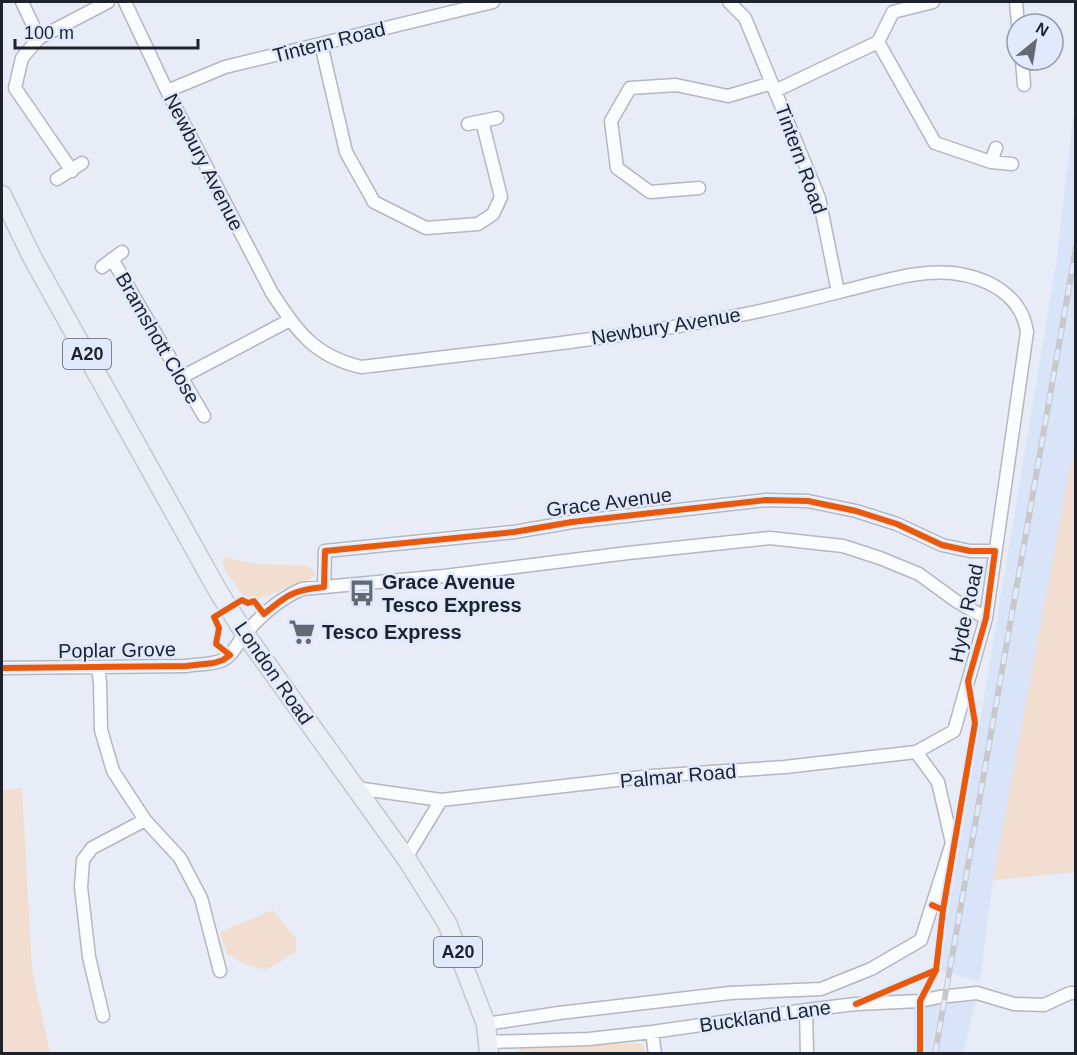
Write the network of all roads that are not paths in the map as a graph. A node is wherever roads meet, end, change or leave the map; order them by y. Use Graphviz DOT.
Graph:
graph roads {
  1 [pos="22,2"];
  2 [pos="108,2"];
  3 [pos="126,2"];
  4 [pos="493,2"];
  5 [pos="729,2"];
  6 [pos="933,2"];
  7 [pos="892,7"];
  8 [pos="39,38"];
  9 [pos="878,42"];
  10 [pos="321,44"];
  11 [pos="1023,72"];
  12 [pos="1024,86"];
  13 [pos="773,87"];
  14 [pos="168,91"];
  15 [pos="497,118"];
  16 [pos="483,122"];
  17 [pos="468,124"];
  18 [pos="996,148"];
  19 [pos="991,162"];
  20 [pos="82,163"];
  21 [pos="1012,165"];
  22 [pos="72,171"];
  23 [pos="57,179"];
  24 [pos="699,188"];
  25 [pos="2,195"];
  26 [pos="112,259"];
  27 [pos="838,292"];
  28 [pos="290,320"];
  29 [pos="1028,332"];
  30 [pos="182,377"];
  31 [pos="204,416"];
  32 [pos="994,551"];
  33 [pos="324,587"];
  34 [pos="986,618"];
  35 [pos="245,634"];
  36 [pos="98,667"];
  37 [pos="2,668"];
  38 [pos="916,752"];
  39 [pos="356,788"];
  40 [pos="441,800"];
  41 [pos="145,820"];
  42 [pos="406,858"];
  43 [pos="220,971"];
  44 [pos="1076,993"];
  45 [pos="806,1010"];
  46 [pos="103,1016"];
  47 [pos="652,1032"];
  48 [pos="487,1040"];
  49 [pos="655,1053"];
  50 [pos="807,1053"];
  1 -- 8 [label="street"];
  2 -- 8 [label="street"];
  3 -- 14 [label="street, Newbury Avenue"];
  4 -- 10 [label="street, Tintern Road"];
  5 -- 13 [label="street, Tintern Road"];
  6 -- 7 [label="street"];
  7 -- 9 [label="street"];
  8 -- 22 [label="street"];
  9 -- 13 [label="street"];
  9 -- 19 [label="street"];
  10 -- 14 [label="street, Tintern Road"];
  10 -- 16 [label="street"];
  11 -- 12 [label="street"];
  13 -- 24 [label="street"];
  13 -- 27 [label="street, Tintern Road"];
  14 -- 28 [label="street, Newbury Avenue"];
  15 -- 16 [label="street"];
  16 -- 17 [label="street"];
  18 -- 19 [label="street"];
  19 -- 21 [label="street"];
  20 -- 22 [label="street"];
  22 -- 23 [label="street"];
  25 -- 35 [label="main road, London Road / A20"];
  26 -- 30 [label="street, Bramshott Close"];
  27 -- 28 [label="street, Newbury Avenue"];
  27 -- 29 [label="street, Newbury Avenue"];
  28 -- 30 [label="street"];
  29 -- 32 [label="street, Hyde Road"];
  30 -- 31 [label="street, Bramshott Close"];
  32 -- 33 [label="street, Grace Avenue"];
  32 -- 34 [label="street, Hyde Road"];
  33 -- 34 [label="street"];
  33 -- 35 [label="street"];
  34 -- 38 [label="street, Hyde Road"];
  35 -- 36 [label="street, Poplar Grove"];
  35 -- 39 [label="main road, London Road / A20"];
  36 -- 37 [label="street, Poplar Grove"];
  36 -- 41 [label="street"];
  38 -- 40 [label="street, Palmar Road"];
  38 -- 48 [label="street, Buckland Lane"];
  39 -- 40 [label="street, Palmar Road"];
  39 -- 42 [label="main road, London Road / A20"];
  40 -- 42 [label="street"];
  41 -- 43 [label="street"];
  41 -- 46 [label="street"];
  42 -- 48 [label="main road, London Road / A20"];
  44 -- 45 [label="street, Buckland Lane"];
  45 -- 47 [label="street, Buckland Lane"];
  45 -- 50 [label="street"];
  47 -- 48 [label="street, Buckland Lane"];
  47 -- 49 [label="street"];
}
